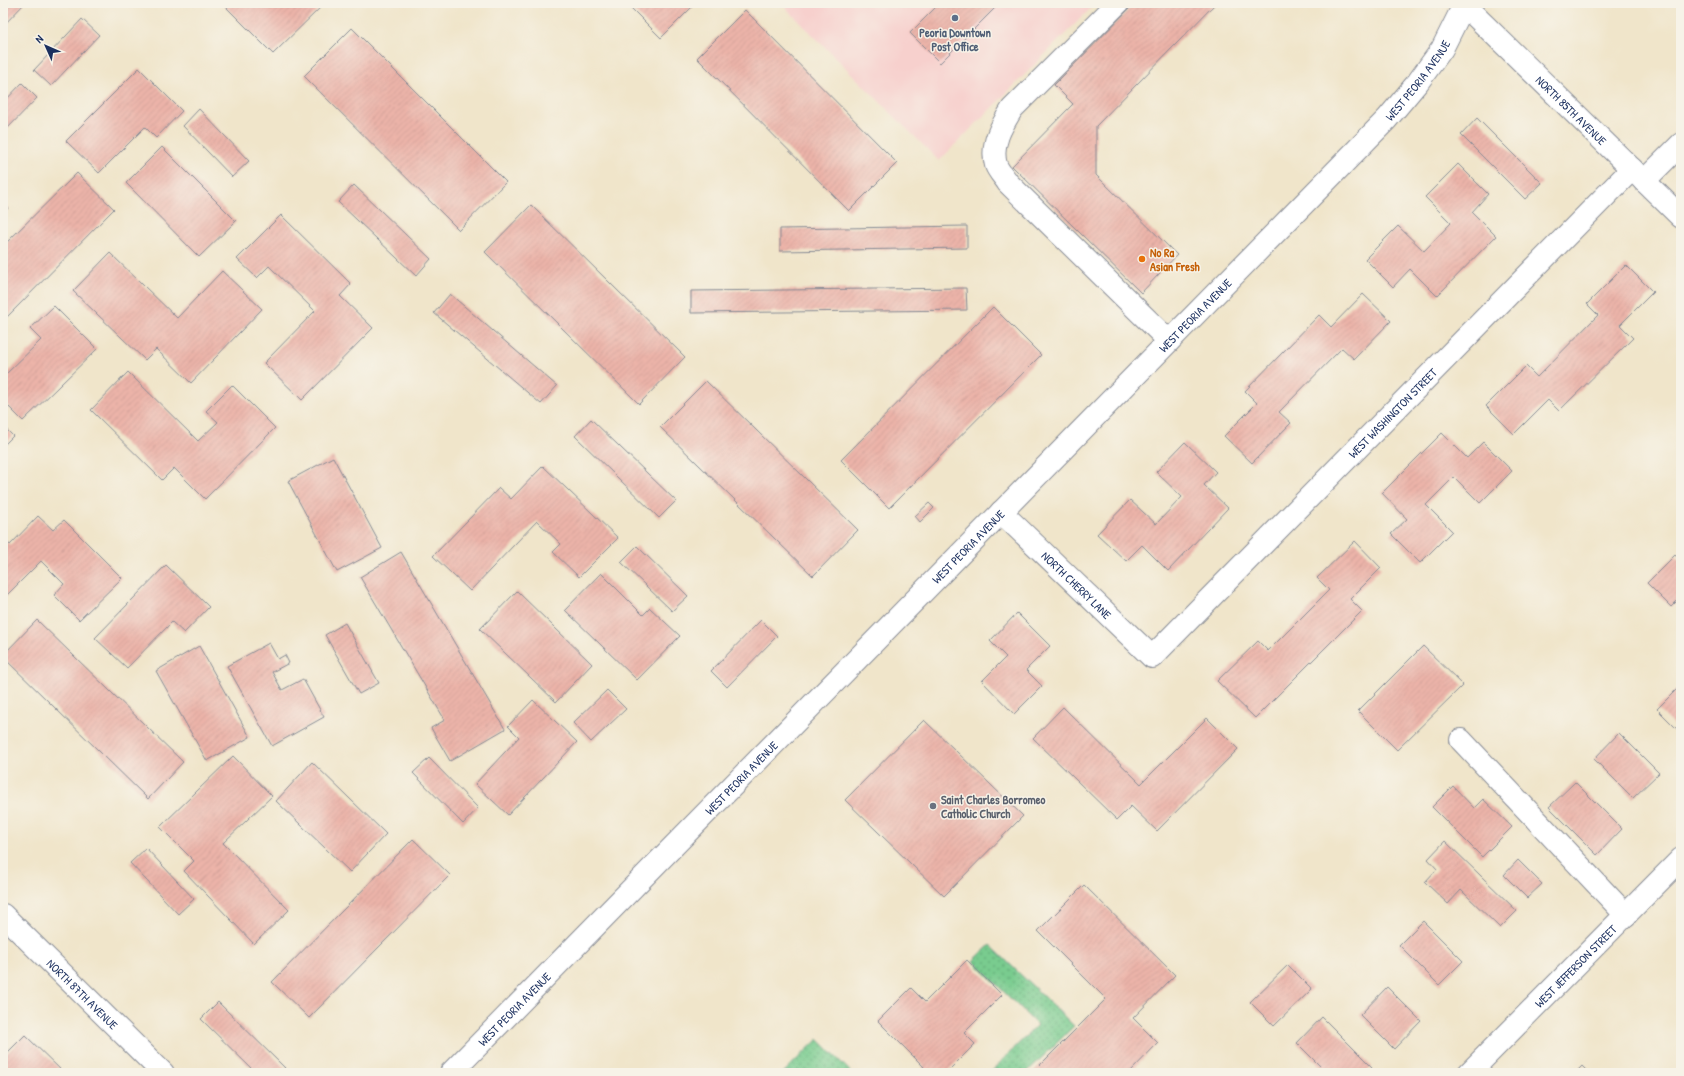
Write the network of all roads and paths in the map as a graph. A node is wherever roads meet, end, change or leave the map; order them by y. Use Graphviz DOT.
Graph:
graph roads {
  1 [pos="1118,3"];
  2 [pos="1464,4"];
  3 [pos="1681,144"];
  4 [pos="1638,175"];
  5 [pos="1681,217"];
  6 [pos="1169,341"];
  7 [pos="1001,512"];
  8 [pos="1152,657"];
  9 [pos="1461,740"];
  10 [pos="1681,859"];
  11 [pos="3,915"];
  12 [pos="1626,915"];
  13 [pos="163,1073"];
  14 [pos="451,1073"];
  15 [pos="1469,1073"];
  1 -- 6 [label="street"];
  2 -- 4 [label="street, NORTH 85TH AVENUE"];
  2 -- 6 [label="street, WEST PEORIA AVENUE"];
  3 -- 4 [label="street, WEST WASHINGTON STREET"];
  4 -- 5 [label="street, NORTH 85TH AVENUE"];
  4 -- 8 [label="street, WEST WASHINGTON STREET"];
  6 -- 7 [label="street, WEST PEORIA AVENUE"];
  7 -- 8 [label="street, NORTH CHERRY LANE"];
  7 -- 14 [label="street, WEST PEORIA AVENUE"];
  9 -- 12 [label="street"];
  10 -- 12 [label="street, WEST JEFFERSON STREET"];
  11 -- 13 [label="street, NORTH 87TH AVENUE"];
  12 -- 15 [label="street, WEST JEFFERSON STREET"];
}
